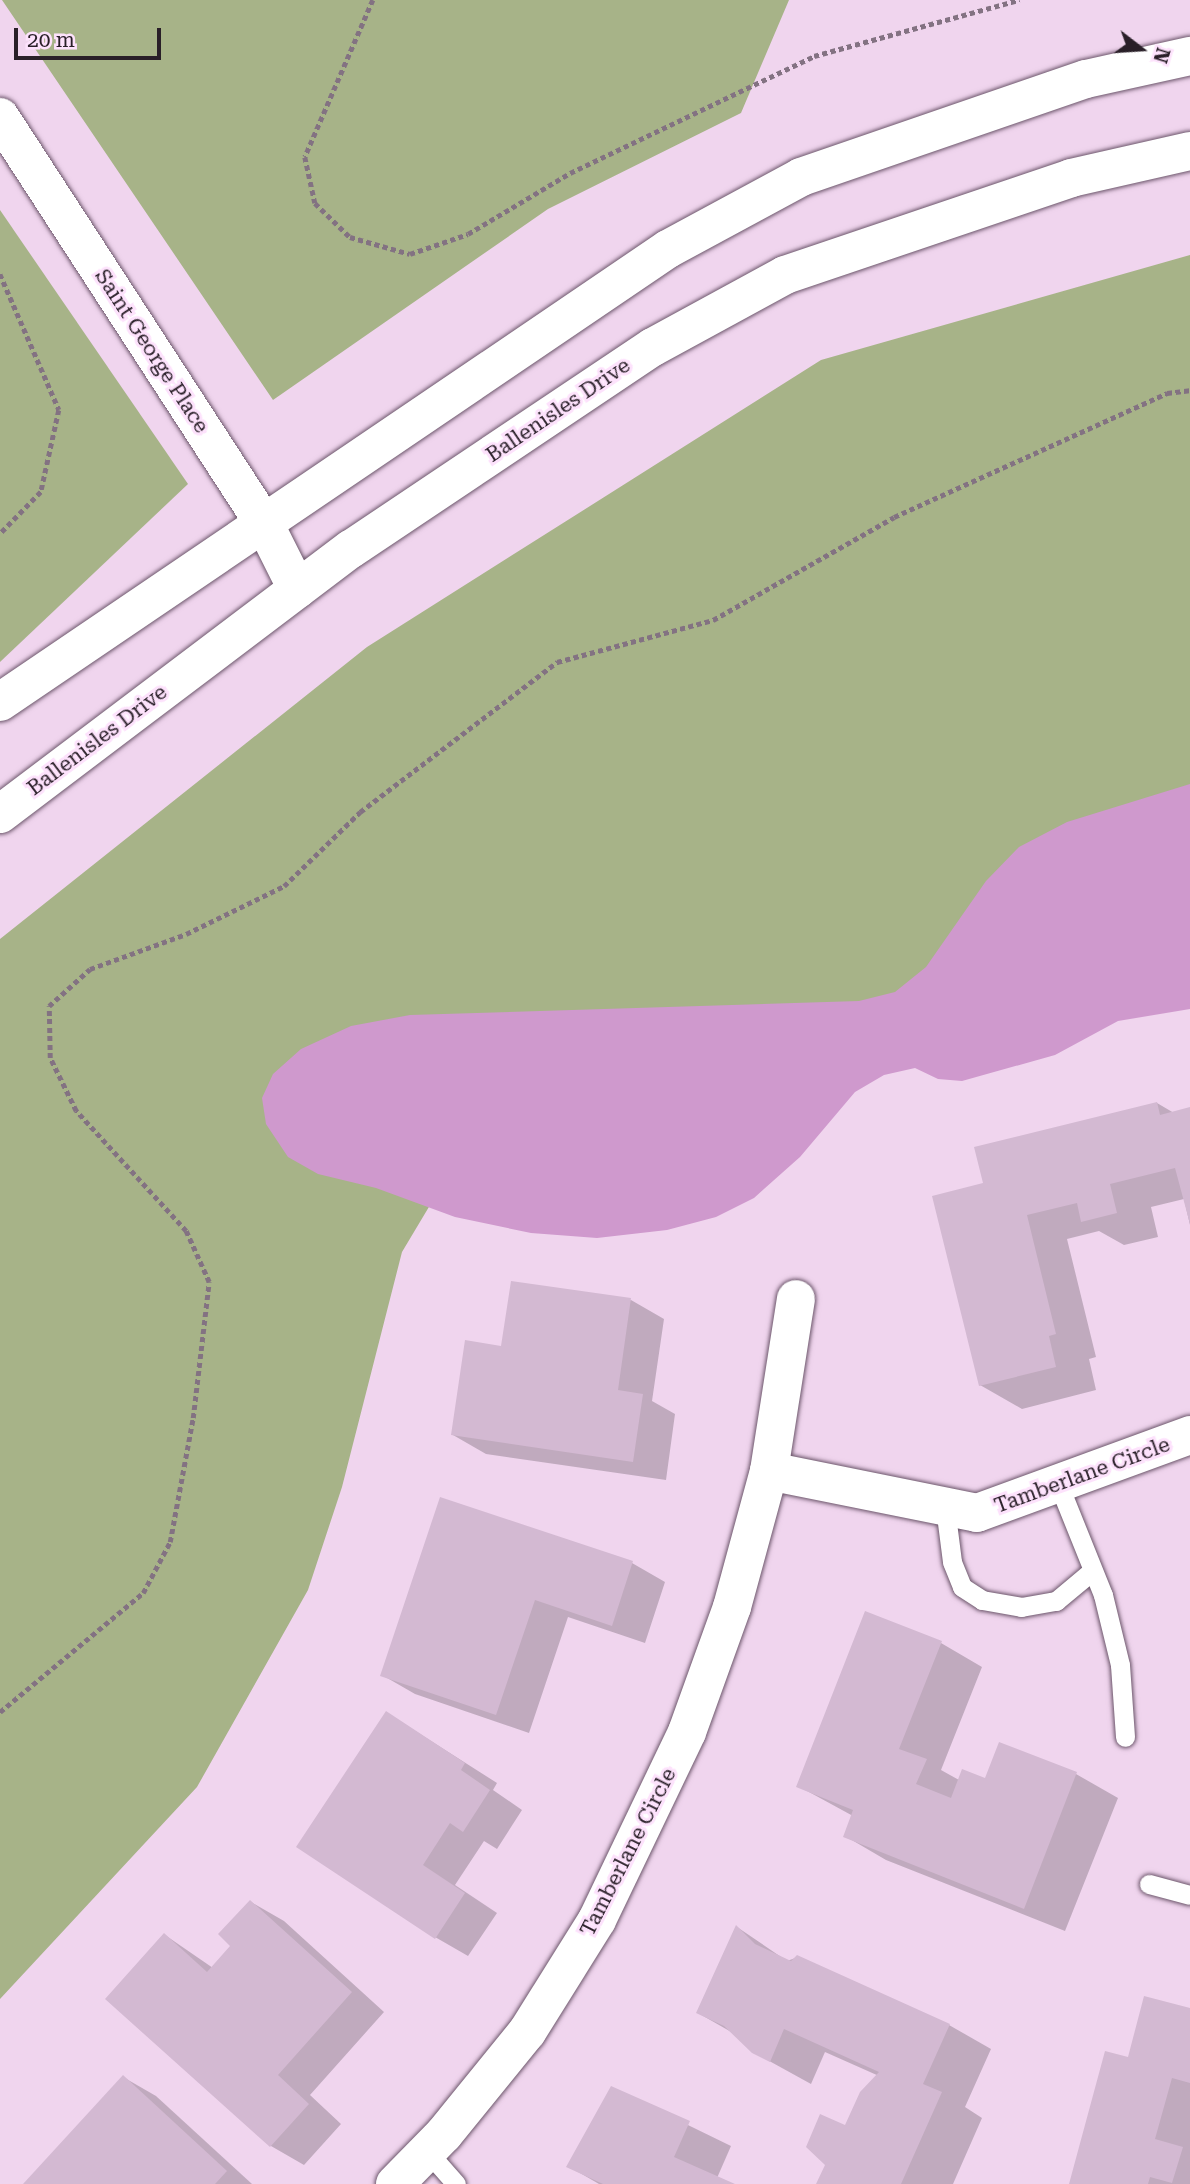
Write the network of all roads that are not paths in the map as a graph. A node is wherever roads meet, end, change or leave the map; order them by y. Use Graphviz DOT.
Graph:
graph roads {
  1 [pos="1190,57"];
  2 [pos="0,117"];
  3 [pos="1190,151"];
  4 [pos="265,525"];
  5 [pos="297,589"];
  6 [pos="0,702"];
  7 [pos="0,814"];
  8 [pos="796,1299"];
  9 [pos="1190,1436"];
  10 [pos="769,1471"];
  11 [pos="1058,1483"];
  12 [pos="945,1507"];
  13 [pos="1092,1571"];
  14 [pos="1125,1737"];
  15 [pos="1149,1884"];
  16 [pos="1190,1895"];
  17 [pos="427,2151"];
  18 [pos="395,2184"];
  19 [pos="456,2184"];
  1 -- 4 [label="street"];
  2 -- 4 [label="street, Saint George Place"];
  3 -- 5 [label="street, Ballenisles Drive"];
  4 -- 5 [label="street, Saint George Place"];
  4 -- 6 [label="street"];
  5 -- 7 [label="street, Ballenisles Drive"];
  8 -- 10 [label="street, Tamberlane Circle"];
  9 -- 11 [label="street, Tamberlane Circle"];
  10 -- 12 [label="street, Tamberlane Circle"];
  10 -- 17 [label="street, Tamberlane Circle"];
  11 -- 12 [label="street, Tamberlane Circle"];
  11 -- 13 [label="lane"];
  12 -- 13 [label="lane"];
  13 -- 14 [label="lane"];
  15 -- 16 [label="lane"];
  17 -- 18 [label="street, Tamberlane Circle"];
  17 -- 19 [label="lane"];
}
